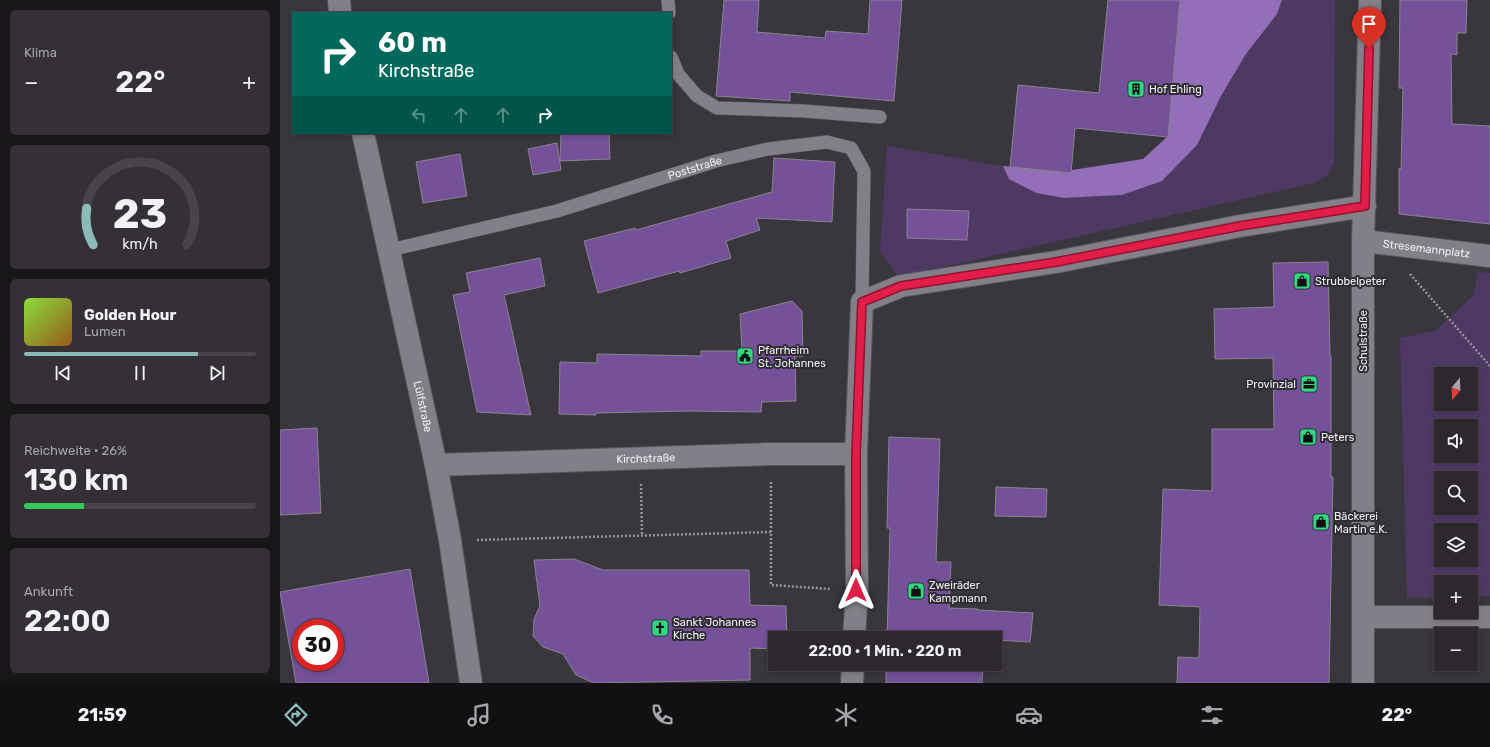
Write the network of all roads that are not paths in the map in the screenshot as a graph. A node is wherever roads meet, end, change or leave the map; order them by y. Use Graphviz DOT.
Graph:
graph roads {
  1 [pos="339,0"];
  2 [pos="668,0"];
  3 [pos="1370,0"];
  4 [pos="340,12"];
  5 [pos="669,12"];
  6 [pos="672,59"];
  7 [pos="880,117"];
  8 [pos="363,134"];
  9 [pos="1365,206"];
  10 [pos="1363,241"];
  11 [pos="390,250"];
  12 [pos="1490,256"];
  13 [pos="862,302"];
  14 [pos="856,454"];
  15 [pos="436,465"];
  16 [pos="1364,617"];
  17 [pos="1490,617"];
  18 [pos="854,631"];
  19 [pos="853,671"];
  20 [pos="470,683"];
  21 [pos="852,683"];
  22 [pos="1363,683"];
  1 -- 4 [label="street"];
  2 -- 5 [label="lane"];
  3 -- 9 [label="street, Schulstraße"];
  6 -- 7 [label="lane"];
  8 -- 11 [label="street, Lülfstraße"];
  9 -- 10 [label="street, Schulstraße"];
  9 -- 13 [label="street"];
  10 -- 12 [label="street, Stresemannplatz"];
  10 -- 16 [label="street, Schulstraße"];
  11 -- 13 [label="lane, Poststraße"];
  11 -- 15 [label="street, Lülfstraße"];
  13 -- 14 [label="street"];
  14 -- 15 [label="street, Kirchstraße"];
  14 -- 18 [label="street"];
  15 -- 20 [label="street, Lülfstraße"];
  16 -- 17 [label="street"];
  16 -- 22 [label="street, Schulstraße"];
  19 -- 21 [label="street"];
}
